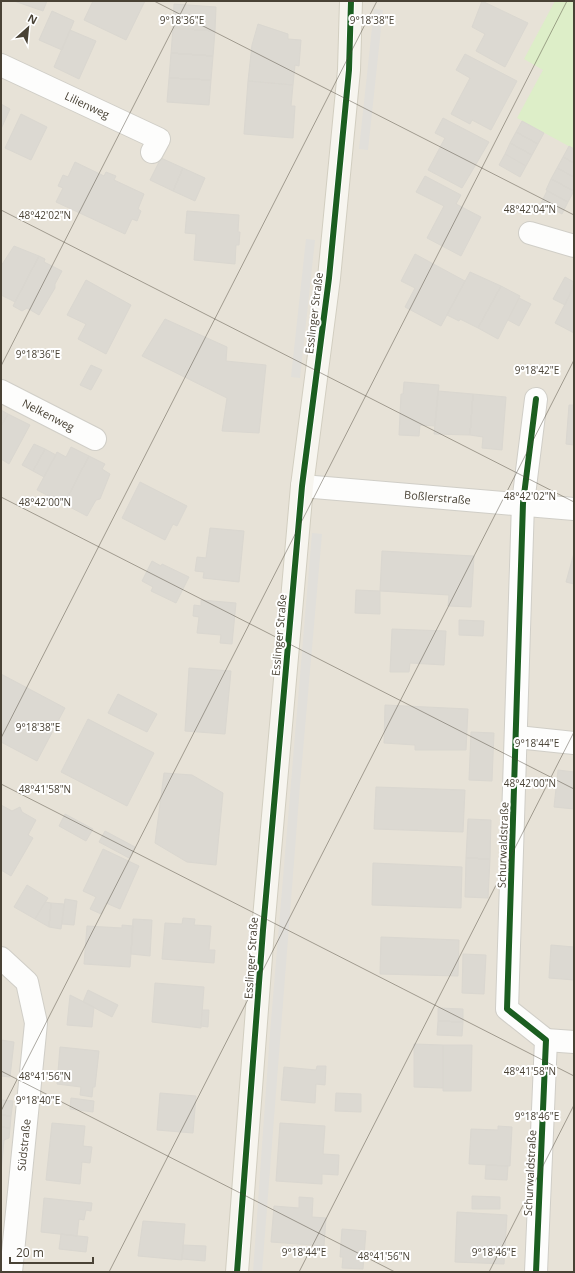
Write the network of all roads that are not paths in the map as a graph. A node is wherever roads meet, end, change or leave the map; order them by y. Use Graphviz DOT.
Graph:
graph roads {
  1 [pos="351,1"];
  2 [pos="1,65"];
  3 [pos="152,152"];
  4 [pos="530,233"];
  5 [pos="574,246"];
  6 [pos="1,391"];
  7 [pos="536,399"];
  8 [pos="95,439"];
  9 [pos="302,486"];
  10 [pos="523,503"];
  11 [pos="574,509"];
  12 [pos="516,737"];
  13 [pos="574,743"];
  14 [pos="1,958"];
  15 [pos="546,1040"];
  16 [pos="574,1042"];
  17 [pos="11,1272"];
  18 [pos="237,1272"];
  19 [pos="536,1272"];
  1 -- 9 [label="main road, Esslinger Straße"];
  2 -- 3 [label="street, Lilienweg"];
  4 -- 5 [label="street"];
  6 -- 8 [label="street, Nelkenweg"];
  7 -- 10 [label="street, Schurwaldstraße"];
  9 -- 10 [label="street, Boßlerstraße"];
  9 -- 18 [label="main road, Esslinger Straße"];
  10 -- 11 [label="street, Boßlerstraße"];
  10 -- 12 [label="street, Schurwaldstraße"];
  12 -- 13 [label="street"];
  12 -- 15 [label="street, Schurwaldstraße"];
  14 -- 17 [label="street, Südstraße"];
  15 -- 16 [label="street"];
  15 -- 19 [label="street, Schurwaldstraße"];
}
